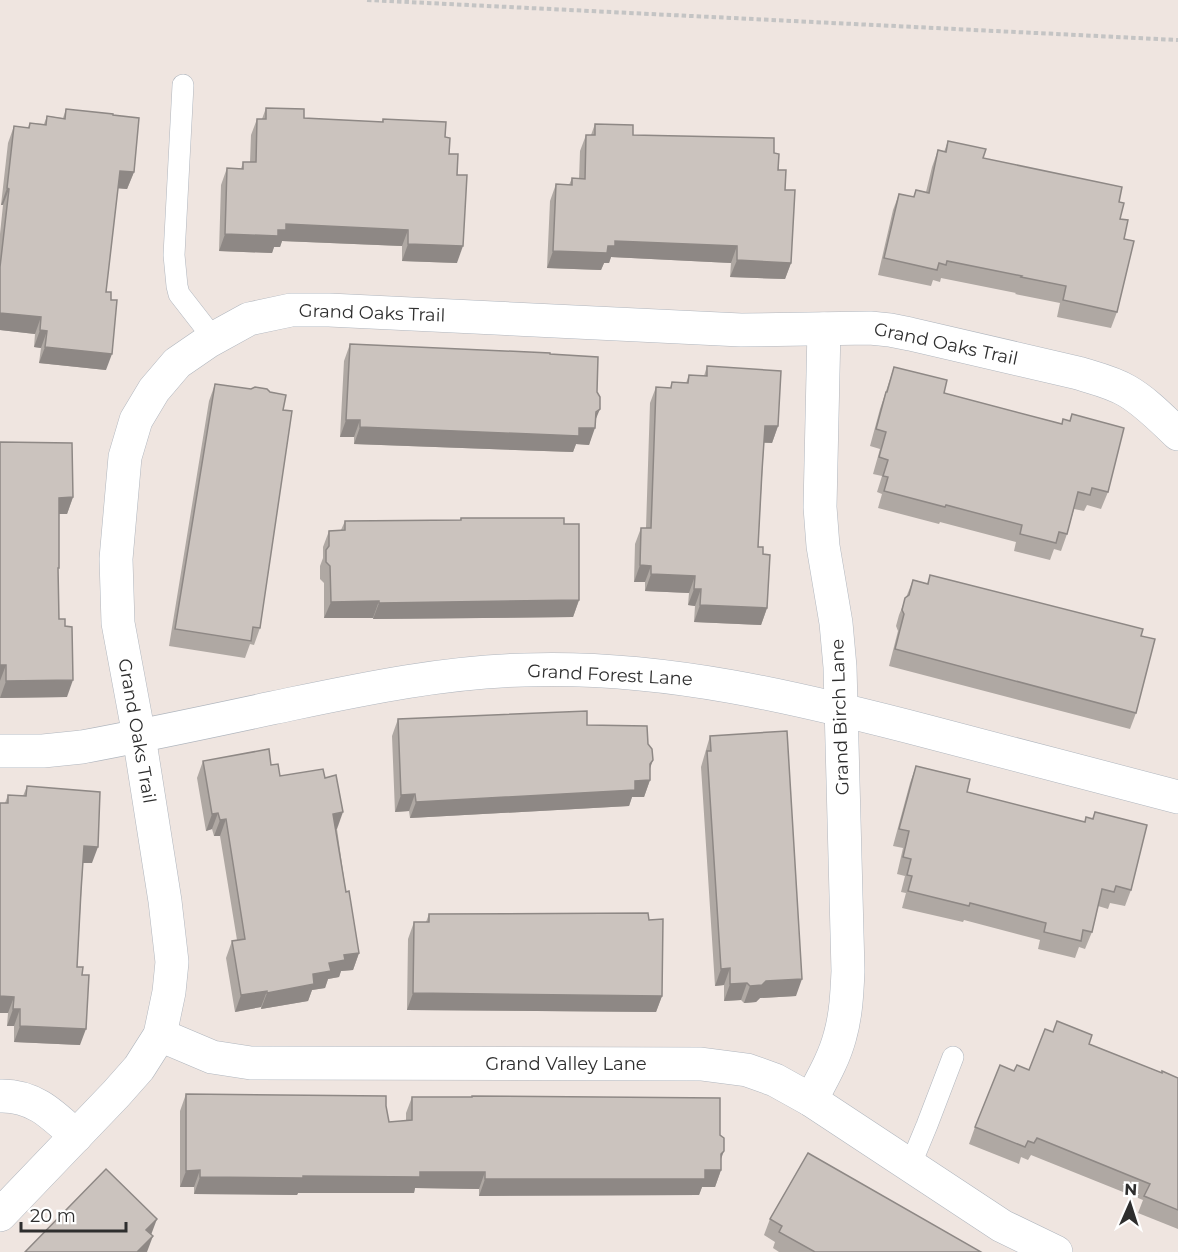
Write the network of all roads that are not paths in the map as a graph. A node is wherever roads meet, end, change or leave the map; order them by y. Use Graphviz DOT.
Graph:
graph roads {
  1 [pos="183,85"];
  2 [pos="824,329"];
  3 [pos="214,339"];
  4 [pos="1178,434"];
  5 [pos="842,709"];
  6 [pos="139,736"];
  7 [pos="0,751"];
  8 [pos="1178,797"];
  9 [pos="160,1035"];
  10 [pos="953,1056"];
  11 [pos="0,1096"];
  12 [pos="811,1100"];
  13 [pos="76,1136"];
  14 [pos="910,1166"];
  15 [pos="0,1215"];
  16 [pos="1056,1252"];
  1 -- 3 [label="lane"];
  2 -- 3 [label="street, Grand Oaks Trail"];
  2 -- 4 [label="street, Grand Oaks Trail"];
  2 -- 5 [label="street, Grand Birch Lane"];
  3 -- 6 [label="street, Grand Oaks Trail"];
  5 -- 6 [label="street, Grand Forest Lane"];
  5 -- 8 [label="street, Grand Forest Lane"];
  5 -- 12 [label="street, Grand Birch Lane"];
  6 -- 7 [label="street, Grand Forest Lane"];
  6 -- 9 [label="street, Grand Oaks Trail"];
  9 -- 12 [label="street, Grand Valley Lane"];
  9 -- 13 [label="street"];
  10 -- 14 [label="lane"];
  11 -- 13 [label="street"];
  12 -- 14 [label="street, Grand Valley Lane"];
  13 -- 15 [label="street"];
  14 -- 16 [label="street, Grand Valley Lane"];
}
